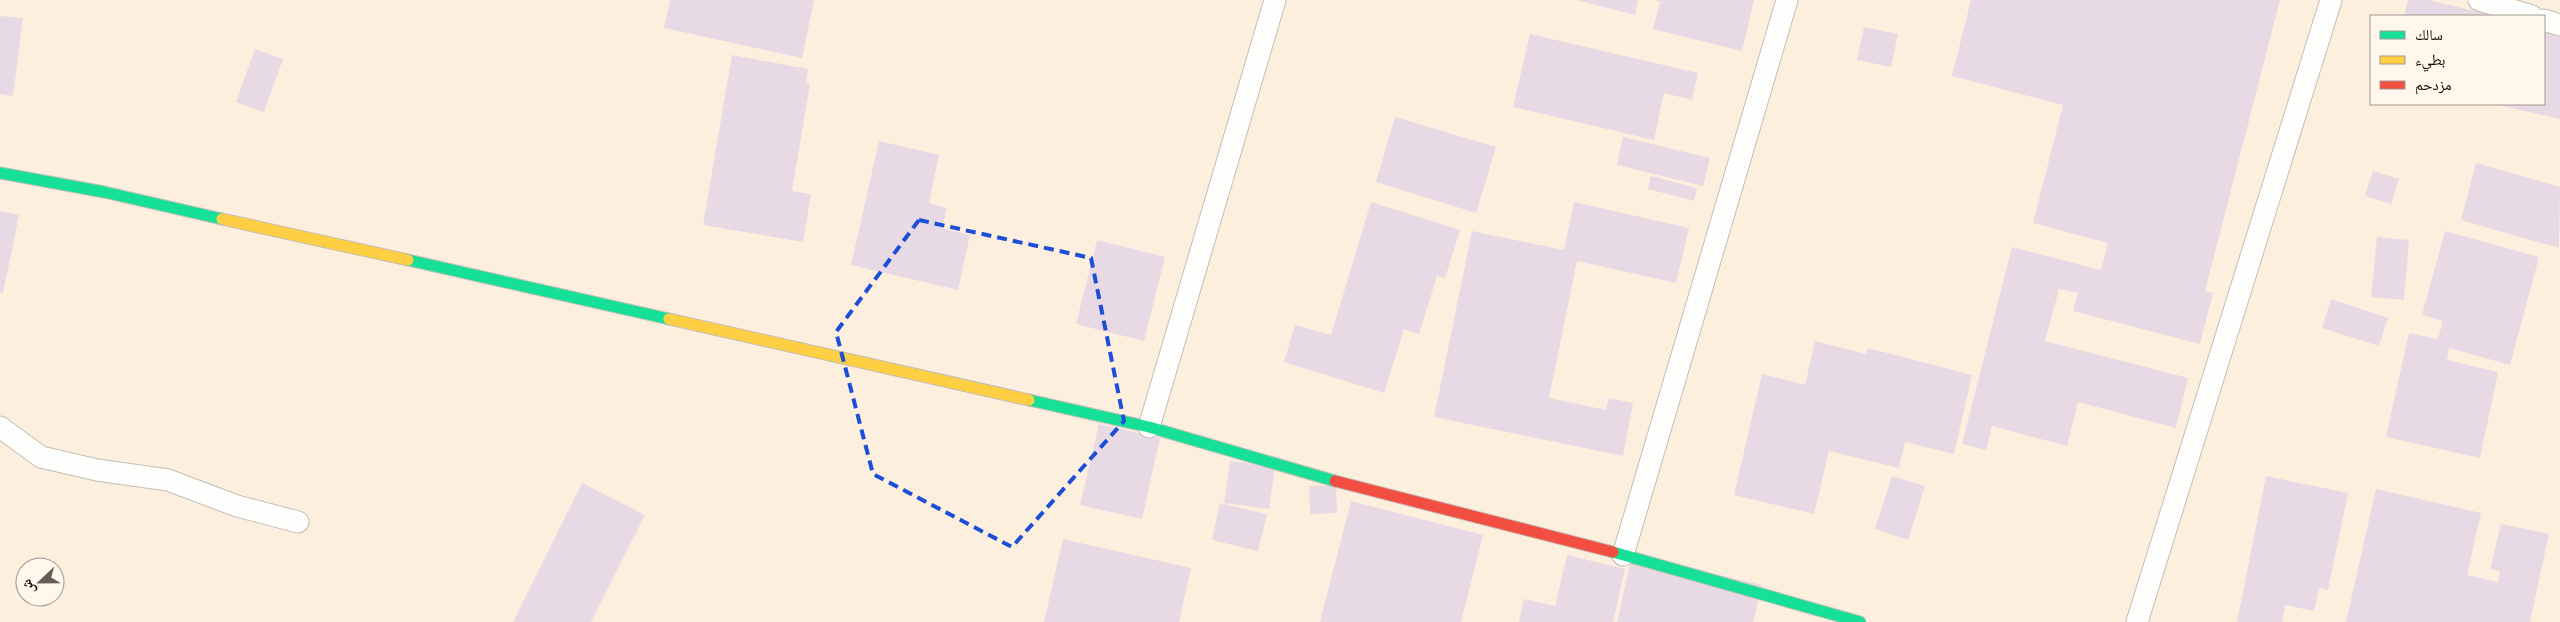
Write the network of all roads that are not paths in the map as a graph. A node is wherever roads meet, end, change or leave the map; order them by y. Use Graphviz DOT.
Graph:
graph roads {
  1 [pos="1275,0"];
  2 [pos="1787,0"];
  3 [pos="2331,0"];
  4 [pos="2479,0"];
  5 [pos="2529,15"];
  6 [pos="2545,20"];
  7 [pos="2560,25"];
  8 [pos="0,173"];
  9 [pos="0,426"];
  10 [pos="1149,427"];
  11 [pos="298,522"];
  12 [pos="1623,555"];
  13 [pos="1860,622"];
  14 [pos="2137,622"];
  1 -- 10 [label="lane"];
  2 -- 12 [label="lane"];
  3 -- 14 [label="lane"];
  4 -- 5 [label="lane"];
  6 -- 7 [label="lane"];
  8 -- 10 [label="street"];
  9 -- 11 [label="lane"];
  10 -- 12 [label="street"];
  12 -- 13 [label="street"];
}
